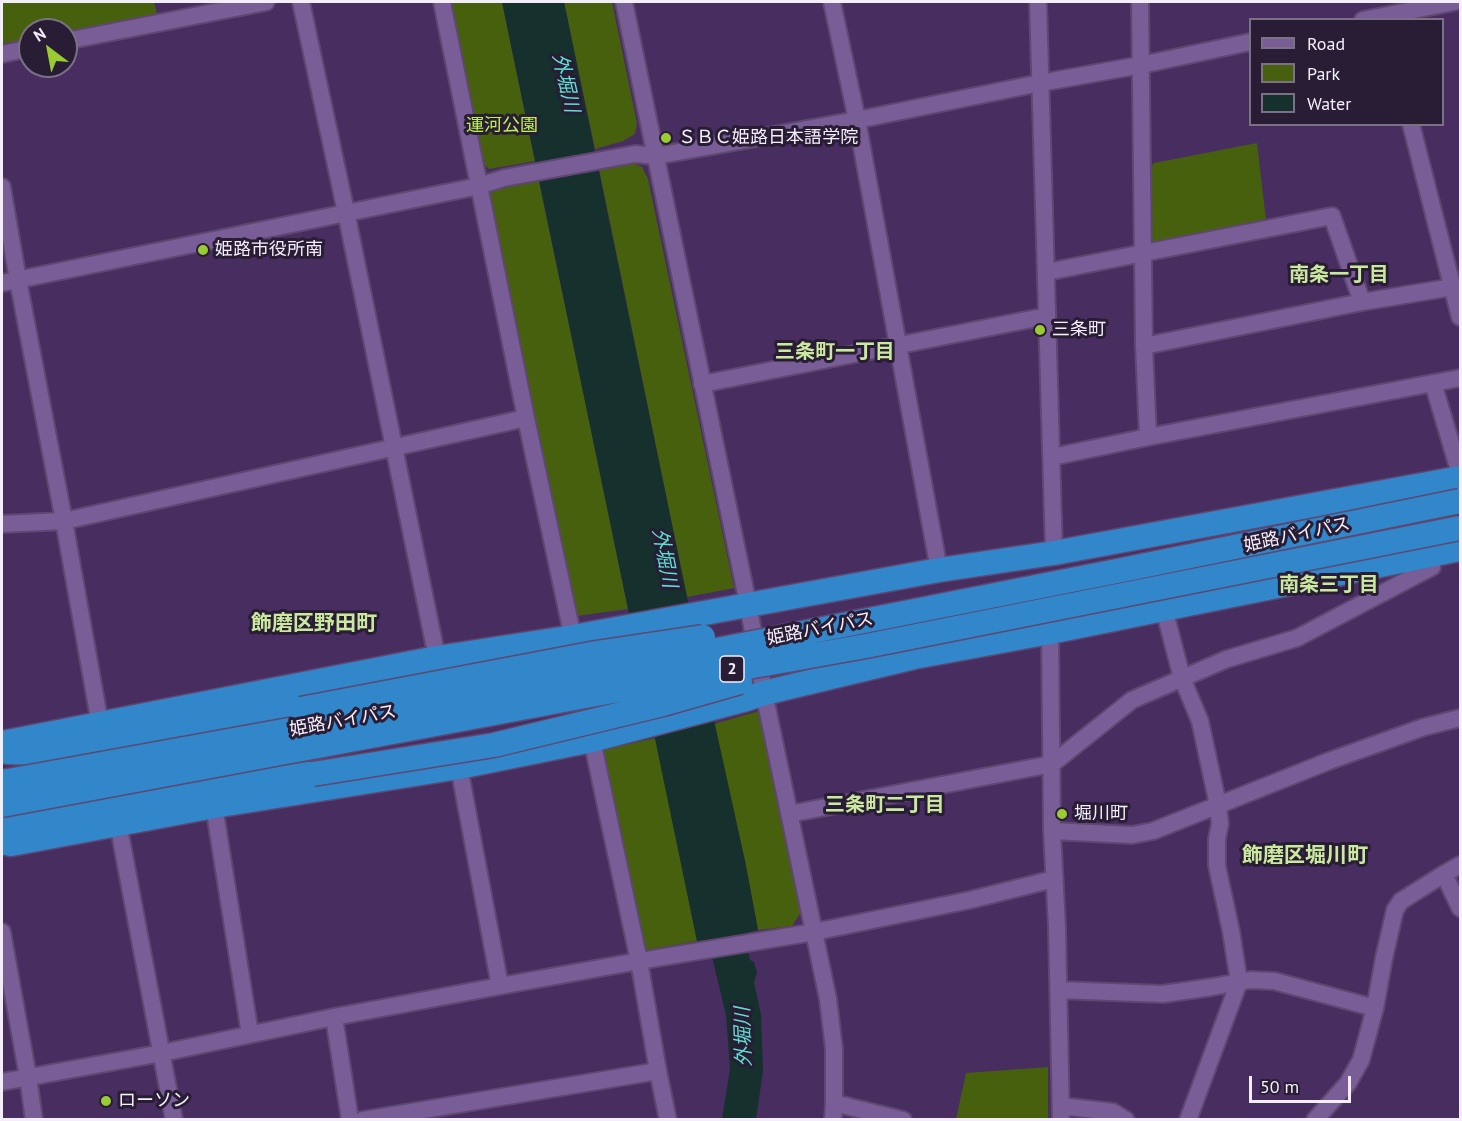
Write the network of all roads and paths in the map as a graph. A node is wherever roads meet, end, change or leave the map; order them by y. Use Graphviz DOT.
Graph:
graph roads {
  1 [pos="266,2"];
  2 [pos="301,2"];
  3 [pos="442,2"];
  4 [pos="624,2"];
  5 [pos="838,2"];
  6 [pos="1038,2"];
  7 [pos="1140,2"];
  8 [pos="1454,2"];
  9 [pos="1381,12"];
  10 [pos="78,39"];
  11 [pos="1249,42"];
  12 [pos="18,51"];
  13 [pos="2,54"];
  14 [pos="1141,65"];
  15 [pos="1040,83"];
  16 [pos="857,120"];
  17 [pos="1412,126"];
  18 [pos="656,156"];
  19 [pos="479,186"];
  20 [pos="2,187"];
  21 [pos="346,212"];
  22 [pos="1143,254"];
  23 [pos="1047,272"];
  24 [pos="10,281"];
  25 [pos="1453,287"];
  26 [pos="1362,302"];
  27 [pos="1047,316"];
  28 [pos="1461,317"];
  29 [pos="899,344"];
  30 [pos="1144,346"];
  31 [pos="1461,378"];
  32 [pos="1433,383"];
  33 [pos="702,384"];
  34 [pos="526,418"];
  35 [pos="1148,437"];
  36 [pos="393,447"];
  37 [pos="1052,457"];
  38 [pos="1461,476"];
  39 [pos="1461,501"];
  40 [pos="64,521"];
  41 [pos="2,524"];
  42 [pos="1461,528"];
  43 [pos="1461,549"];
  44 [pos="1054,553"];
  45 [pos="1432,555"];
  46 [pos="939,570"];
  47 [pos="748,604"];
  48 [pos="1164,609"];
  49 [pos="1050,632"];
  50 [pos="573,637"];
  51 [pos="772,639"];
  52 [pos="866,645"];
  53 [pos="437,658"];
  54 [pos="1182,678"];
  55 [pos="754,697"];
  56 [pos="1461,718"];
  57 [pos="100,724"];
  58 [pos="601,737"];
  59 [pos="2,743"];
  60 [pos="2,752"];
  61 [pos="1052,764"];
  62 [pos="459,767"];
  63 [pos="2,782"];
  64 [pos="2,805"];
  65 [pos="1218,805"];
  66 [pos="214,806"];
  67 [pos="789,814"];
  68 [pos="118,823"];
  69 [pos="2,831"];
  70 [pos="1052,831"];
  71 [pos="2,842"];
  72 [pos="1461,865"];
  73 [pos="1444,874"];
  74 [pos="1054,879"];
  75 [pos="1461,908"];
  76 [pos="2,932"];
  77 [pos="814,932"];
  78 [pos="639,961"];
  79 [pos="1239,982"];
  80 [pos="501,986"];
  81 [pos="1059,990"];
  82 [pos="1375,1008"];
  83 [pos="334,1017"];
  84 [pos="250,1034"];
  85 [pos="162,1053"];
  86 [pos="657,1071"];
  87 [pos="28,1077"];
  88 [pos="2,1082"];
  89 [pos="833,1111"];
  90 [pos="1061,1112"];
  91 [pos="34,1119"];
  92 [pos="174,1119"];
  93 [pos="350,1119"];
  94 [pos="363,1119"];
  95 [pos="668,1119"];
  96 [pos="903,1119"];
  97 [pos="1126,1119"];
  98 [pos="1188,1119"];
  99 [pos="1315,1119"];
  1 -- 10 [label="street"];
  2 -- 21 [label="street"];
  3 -- 19 [label="street"];
  4 -- 18 [label="street"];
  5 -- 16 [label="street"];
  6 -- 15 [label="street"];
  7 -- 14 [label="street"];
  8 -- 9 [label="street"];
  11 -- 14 [label="street"];
  12 -- 13 [label="street"];
  14 -- 15 [label="street"];
  14 -- 22 [label="street"];
  15 -- 16 [label="street"];
  15 -- 23 [label="street"];
  16 -- 18 [label="street"];
  16 -- 29 [label="street"];
  17 -- 25 [label="street"];
  18 -- 19 [label="street"];
  18 -- 33 [label="street"];
  19 -- 21 [label="street"];
  19 -- 34 [label="street"];
  20 -- 24 [label="street"];
  21 -- 24 [label="street"];
  21 -- 36 [label="street"];
  22 -- 23 [label="street"];
  22 -- 26 [label="street"];
  22 -- 30 [label="street"];
  23 -- 27 [label="street"];
  24 -- 40 [label="street"];
  25 -- 26 [label="street"];
  25 -- 28 [label="street"];
  26 -- 30 [label="street"];
  27 -- 29 [label="street"];
  27 -- 37 [label="street"];
  29 -- 33 [label="street"];
  29 -- 46 [label="street"];
  30 -- 35 [label="street"];
  31 -- 32 [label="street"];
  32 -- 35 [label="street"];
  32 -- 38 [label="street"];
  33 -- 47 [label="street"];
  34 -- 36 [label="street"];
  34 -- 50 [label="street"];
  35 -- 37 [label="street"];
  36 -- 40 [label="street"];
  36 -- 53 [label="street"];
  37 -- 44 [label="street"];
  38 -- 44 [label="highway"];
  39 -- 51 [label="highway, 姫路バイパス / 2, bridge"];
  40 -- 41 [label="street"];
  40 -- 57 [label="street"];
  42 -- 52 [label="highway, 姫路バイパス / 2, bridge"];
  43 -- 45 [label="highway"];
  44 -- 46 [label="highway"];
  45 -- 48 [label="highway"];
  45 -- 54 [label="street"];
  46 -- 47 [label="highway"];
  47 -- 50 [label="highway"];
  47 -- 55 [label="street"];
  48 -- 49 [label="highway"];
  48 -- 54 [label="street"];
  49 -- 55 [label="highway"];
  49 -- 61 [label="street"];
  50 -- 53 [label="highway"];
  50 -- 58 [label="street"];
  51 -- 60 [label="highway, bridge"];
  51 -- 63 [label="highway, 姫路バイパス / 2, bridge"];
  52 -- 64 [label="highway, 姫路バイパス / 2, bridge"];
  52 -- 69 [label="highway, bridge"];
  53 -- 57 [label="highway"];
  54 -- 61 [label="street"];
  54 -- 65 [label="street"];
  55 -- 58 [label="highway"];
  55 -- 67 [label="street"];
  56 -- 65 [label="street"];
  57 -- 59 [label="highway"];
  58 -- 62 [label="highway"];
  58 -- 78 [label="street"];
  61 -- 67 [label="street"];
  61 -- 70 [label="street"];
  62 -- 66 [label="highway"];
  62 -- 80 [label="street"];
  65 -- 70 [label="street"];
  65 -- 79 [label="street"];
  66 -- 68 [label="highway"];
  66 -- 84 [label="street"];
  67 -- 77 [label="street"];
  68 -- 71 [label="highway"];
  68 -- 85 [label="street"];
  70 -- 74 [label="street"];
  72 -- 73 [label="street"];
  73 -- 75 [label="street"];
  73 -- 82 [label="street"];
  74 -- 77 [label="street"];
  74 -- 81 [label="street"];
  76 -- 87 [label="street"];
  77 -- 78 [label="street"];
  77 -- 89 [label="street"];
  78 -- 80 [label="street"];
  78 -- 86 [label="street"];
  79 -- 81 [label="street"];
  79 -- 82 [label="street"];
  79 -- 98 [label="street"];
  80 -- 83 [label="street"];
  81 -- 90 [label="street"];
  82 -- 99 [label="street"];
  83 -- 84 [label="street"];
  83 -- 93 [label="street"];
  84 -- 85 [label="street"];
  85 -- 87 [label="street"];
  85 -- 92 [label="street"];
  86 -- 94 [label="street"];
  86 -- 95 [label="street"];
  87 -- 88 [label="street"];
  87 -- 91 [label="street"];
  89 -- 96 [label="street"];
  90 -- 97 [label="street"];
}
